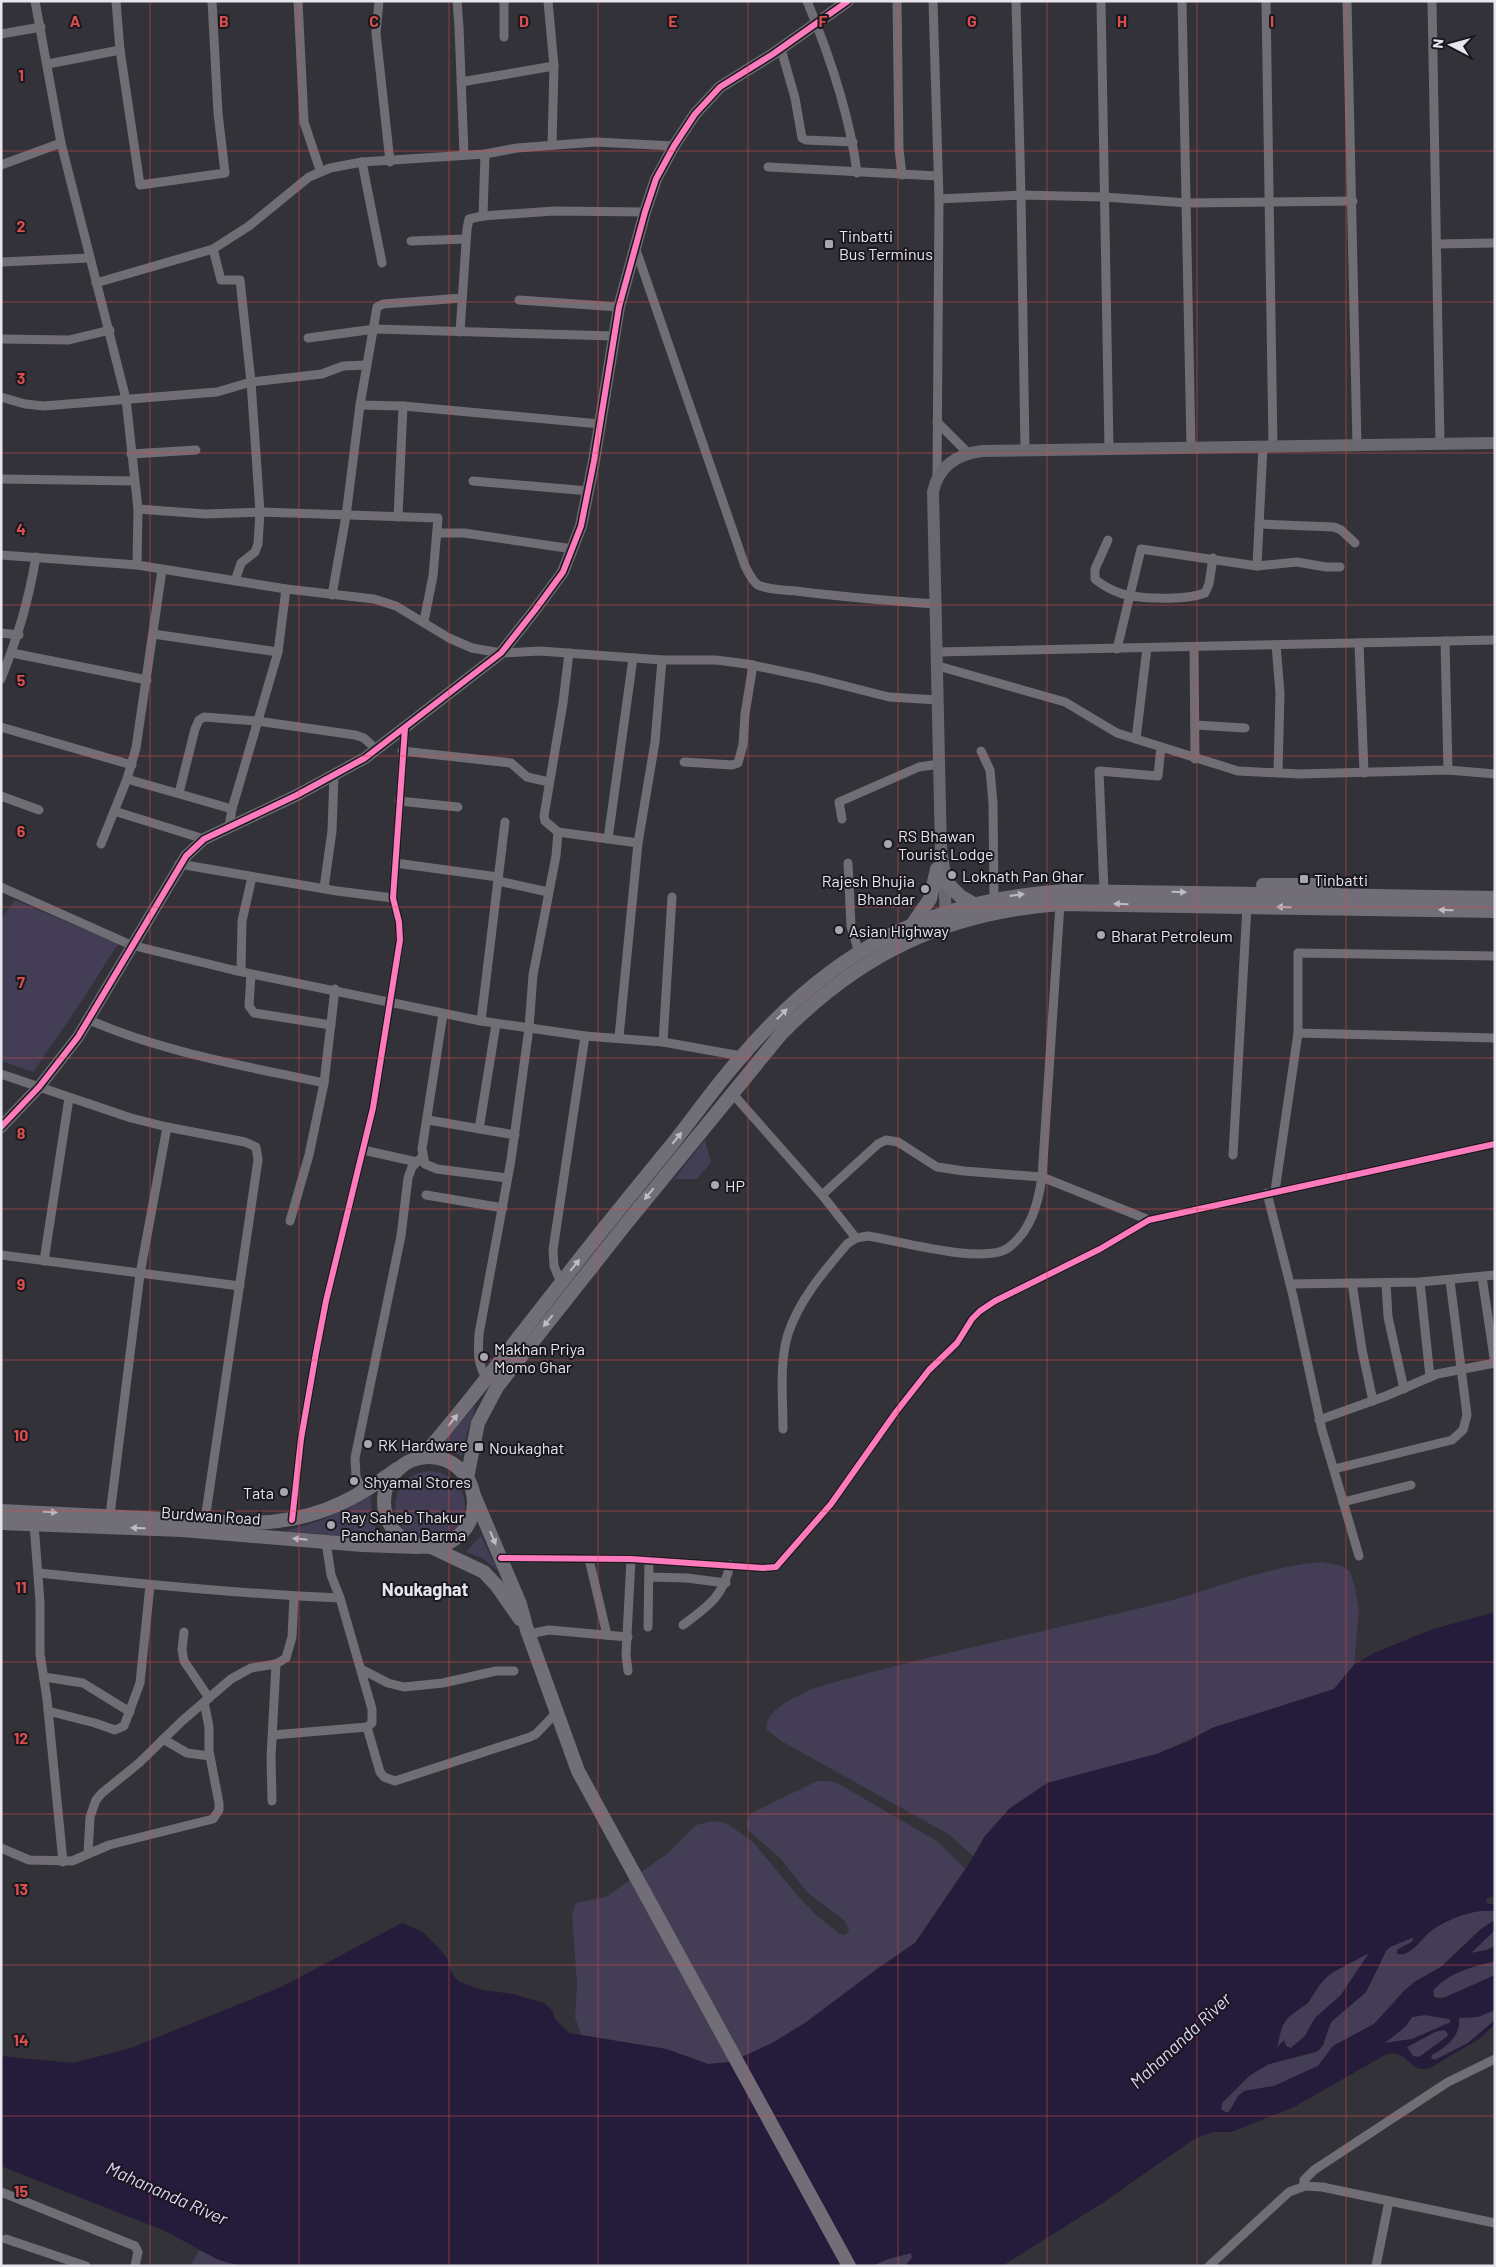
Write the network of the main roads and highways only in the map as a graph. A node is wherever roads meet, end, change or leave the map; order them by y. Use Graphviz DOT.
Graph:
graph roads {
  1 [pos="1495,898"];
  2 [pos="972,903"];
  3 [pos="1495,912"];
  4 [pos="941,920"];
  5 [pos="912,925"];
  6 [pos="422,1457"];
  7 [pos="397,1469"];
  8 [pos="468,1478"];
  9 [pos="473,1493"];
  10 [pos="1,1511"];
  11 [pos="1,1523"];
  12 [pos="239,1528"];
  13 [pos="419,1546"];
  14 [pos="434,1548"];
  15 [pos="528,1632"];
  16 [pos="849,2266"];
  2 -- 1 [label="main road, one-way"];
  2 -- 4 [label="main road"];
  2 -- 5 [label="main road"];
  3 -- 4 [label="main road, one-way"];
  4 -- 5 [label="main road"];
  4 -- 8 [label="main road, one-way"];
  6 -- 5 [label="main road, one-way"];
  6 -- 7 [label="main road"];
  6 -- 8 [label="main road"];
  7 -- 12 [label="main road, Burdwan Road"];
  7 -- 13 [label="main road"];
  8 -- 9 [label="main road"];
  9 -- 14 [label="main road"];
  9 -- 15 [label="main road, one-way"];
  10 -- 12 [label="main road, Burdwan Road, one-way"];
  12 -- 11 [label="main road, Burdwan Road, one-way"];
  13 -- 12 [label="main road, Burdwan Road, one-way"];
  13 -- 14 [label="main road"];
  14 -- 15 [label="main road"];
  15 -- 16 [label="main road"];
}
